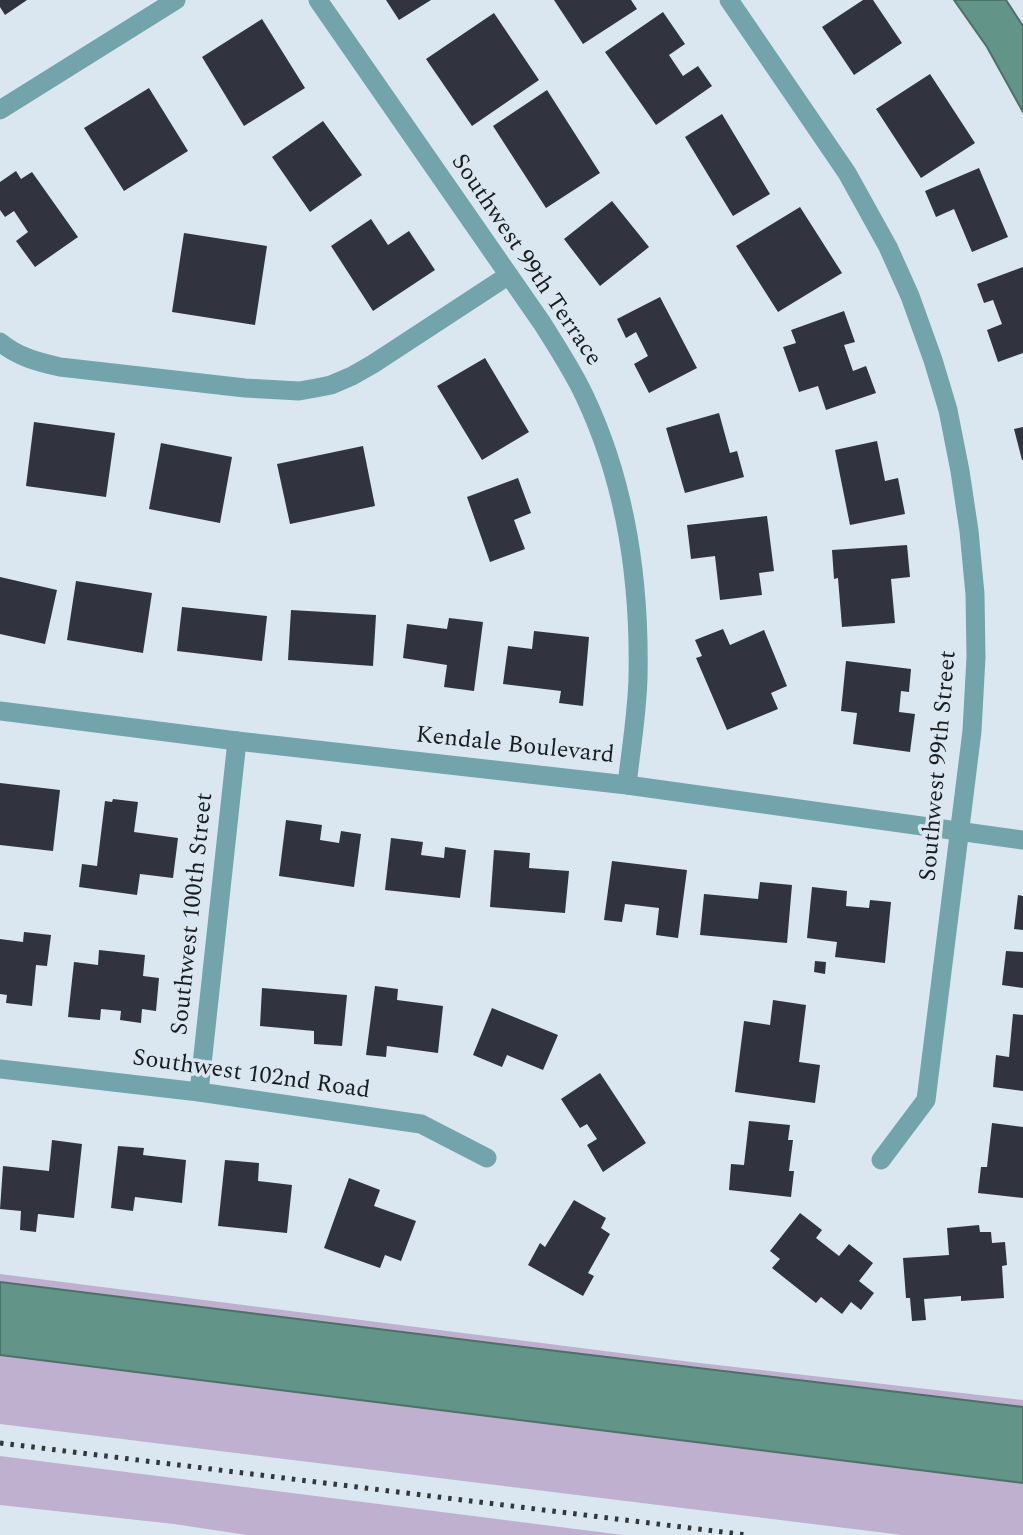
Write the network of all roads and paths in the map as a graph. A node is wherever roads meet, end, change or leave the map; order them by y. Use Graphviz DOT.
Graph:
graph roads {
  1 [pos="176,0"];
  2 [pos="318,0"];
  3 [pos="729,0"];
  4 [pos="0,110"];
  5 [pos="509,275"];
  6 [pos="4,345"];
  7 [pos="0,711"];
  8 [pos="237,741"];
  9 [pos="628,785"];
  10 [pos="959,832"];
  11 [pos="1023,840"];
  12 [pos="0,1069"];
  13 [pos="199,1092"];
  14 [pos="487,1158"];
  15 [pos="881,1160"];
  1 -- 4 [label="street"];
  2 -- 5 [label="street, Southwest 99th Terrace"];
  3 -- 10 [label="street, Southwest 99th Street"];
  5 -- 6 [label="street"];
  5 -- 9 [label="street, Southwest 99th Terrace"];
  7 -- 8 [label="street, Kendale Boulevard"];
  8 -- 9 [label="street, Kendale Boulevard"];
  8 -- 13 [label="street, Southwest 100th Street"];
  9 -- 10 [label="street, Kendale Boulevard"];
  10 -- 11 [label="street, Kendale Boulevard"];
  10 -- 15 [label="street, Southwest 99th Street"];
  12 -- 13 [label="street, Southwest 102nd Road"];
  13 -- 14 [label="street, Southwest 102nd Road"];
}
